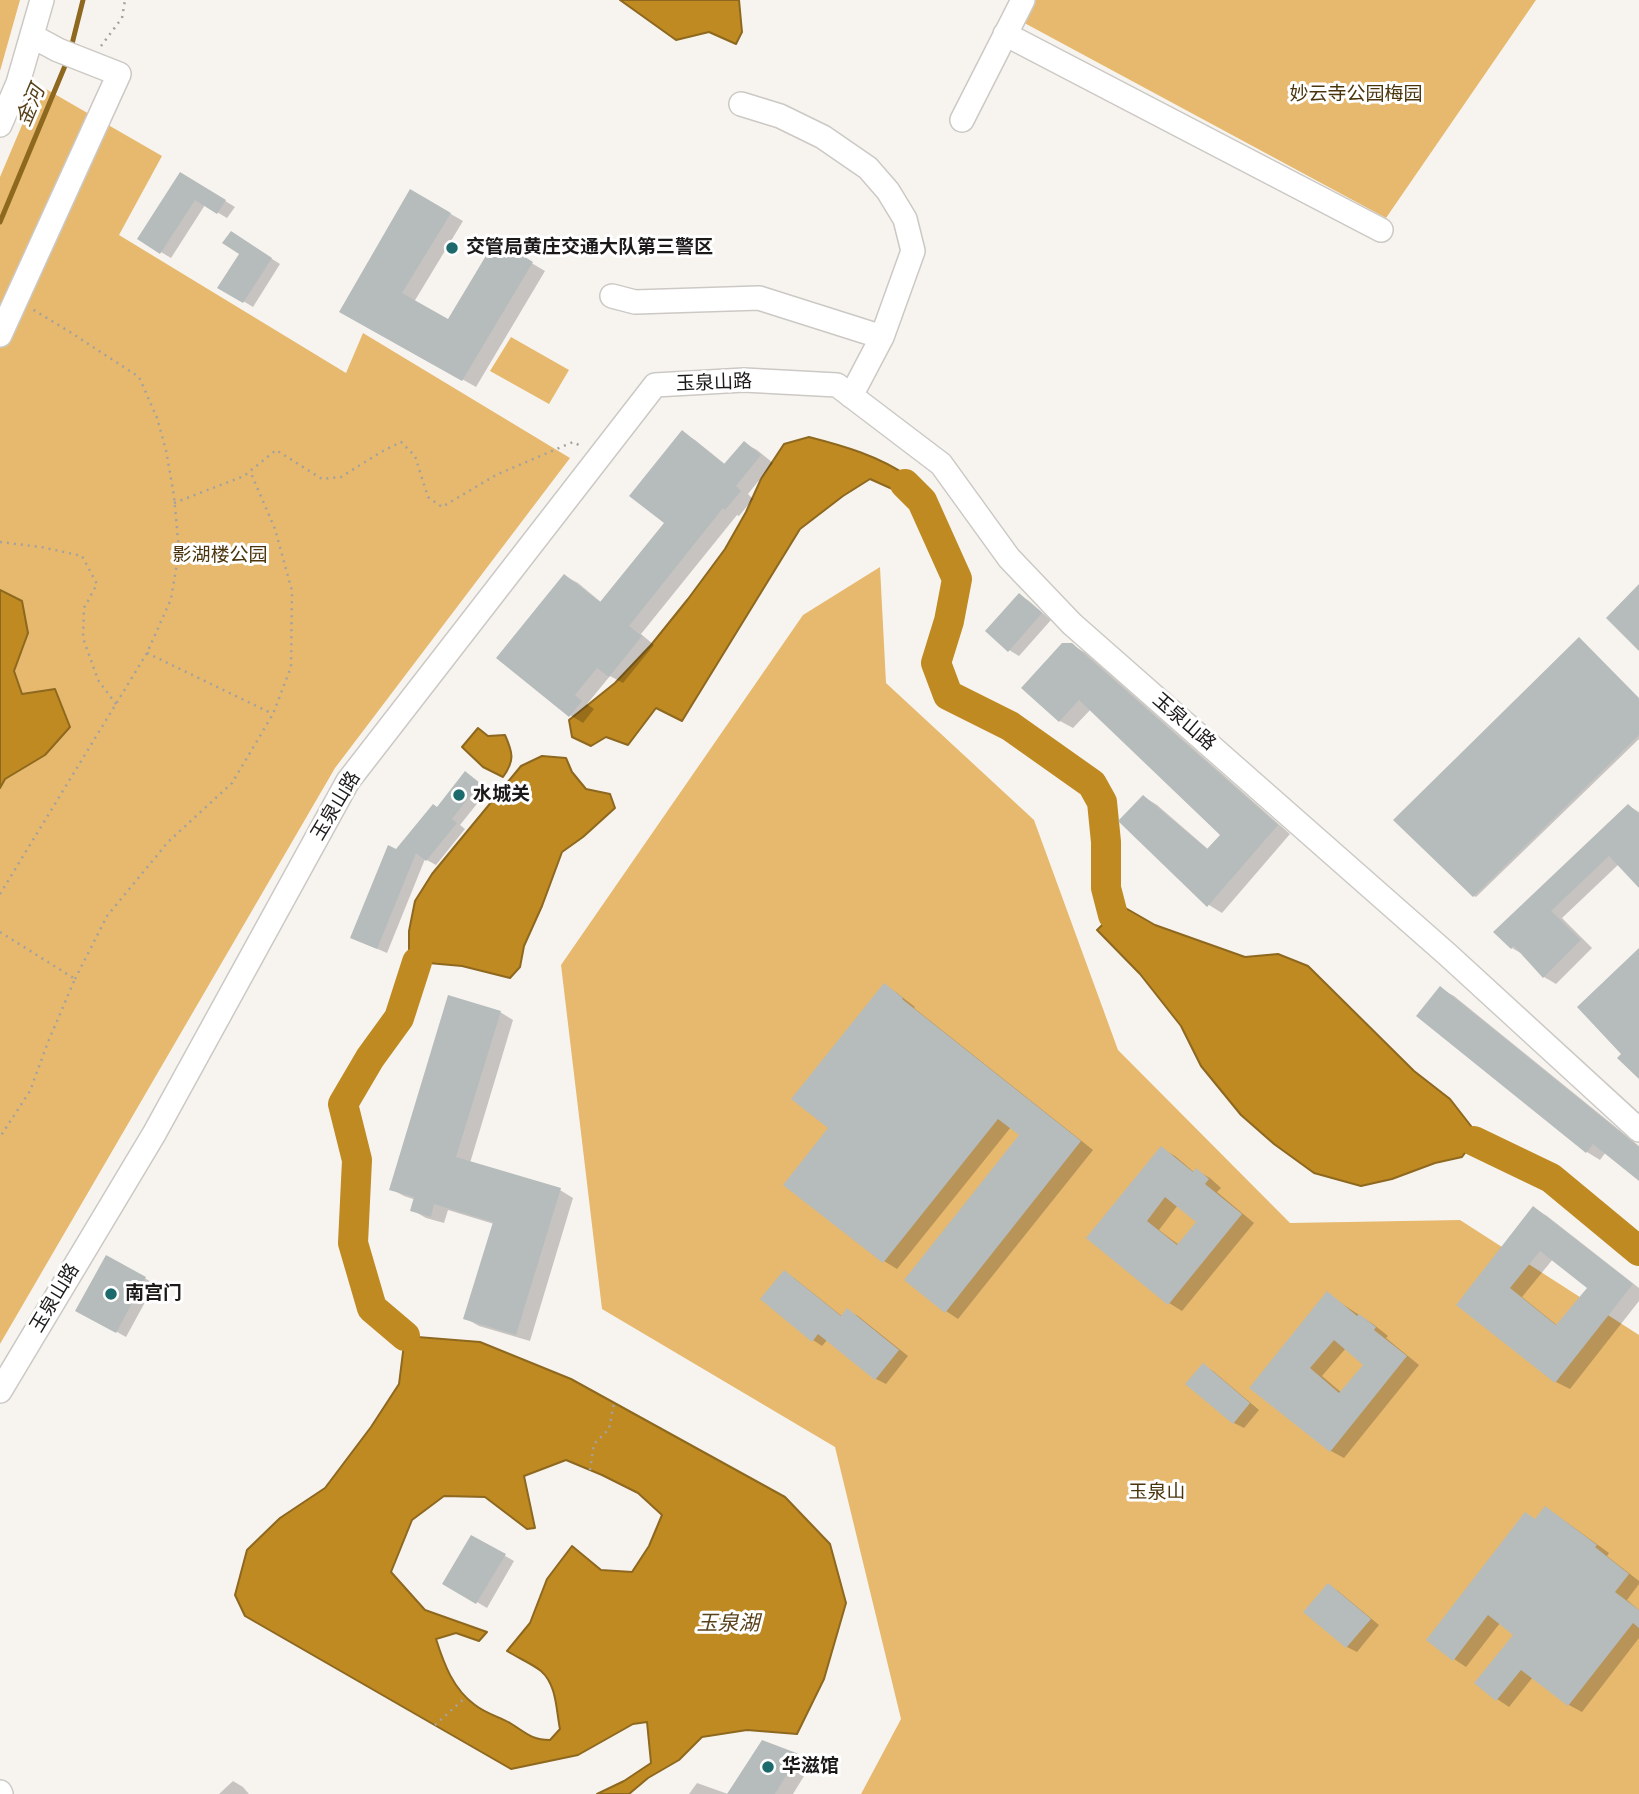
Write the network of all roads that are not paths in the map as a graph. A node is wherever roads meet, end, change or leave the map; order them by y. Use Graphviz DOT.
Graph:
graph roads {
  1 [pos="42,0"];
  2 [pos="1023,0"];
  3 [pos="1005,34"];
  4 [pos="32,36"];
  5 [pos="9,79"];
  6 [pos="741,104"];
  7 [pos="962,120"];
  8 [pos="0,125"];
  9 [pos="1381,230"];
  10 [pos="612,296"];
  11 [pos="0,335"];
  12 [pos="882,337"];
  13 [pos="851,396"];
  14 [pos="1639,1130"];
  15 [pos="0,1391"];
  1 -- 4 [label="street"];
  2 -- 3 [label="street"];
  3 -- 7 [label="street"];
  3 -- 9 [label="street"];
  4 -- 5 [label="street"];
  4 -- 11 [label="street"];
  5 -- 8 [label="street"];
  6 -- 12 [label="street"];
  10 -- 12 [label="street"];
  12 -- 13 [label="street"];
  13 -- 14 [label="street, 玉泉山路"];
  13 -- 15 [label="street, 玉泉山路"];
}
